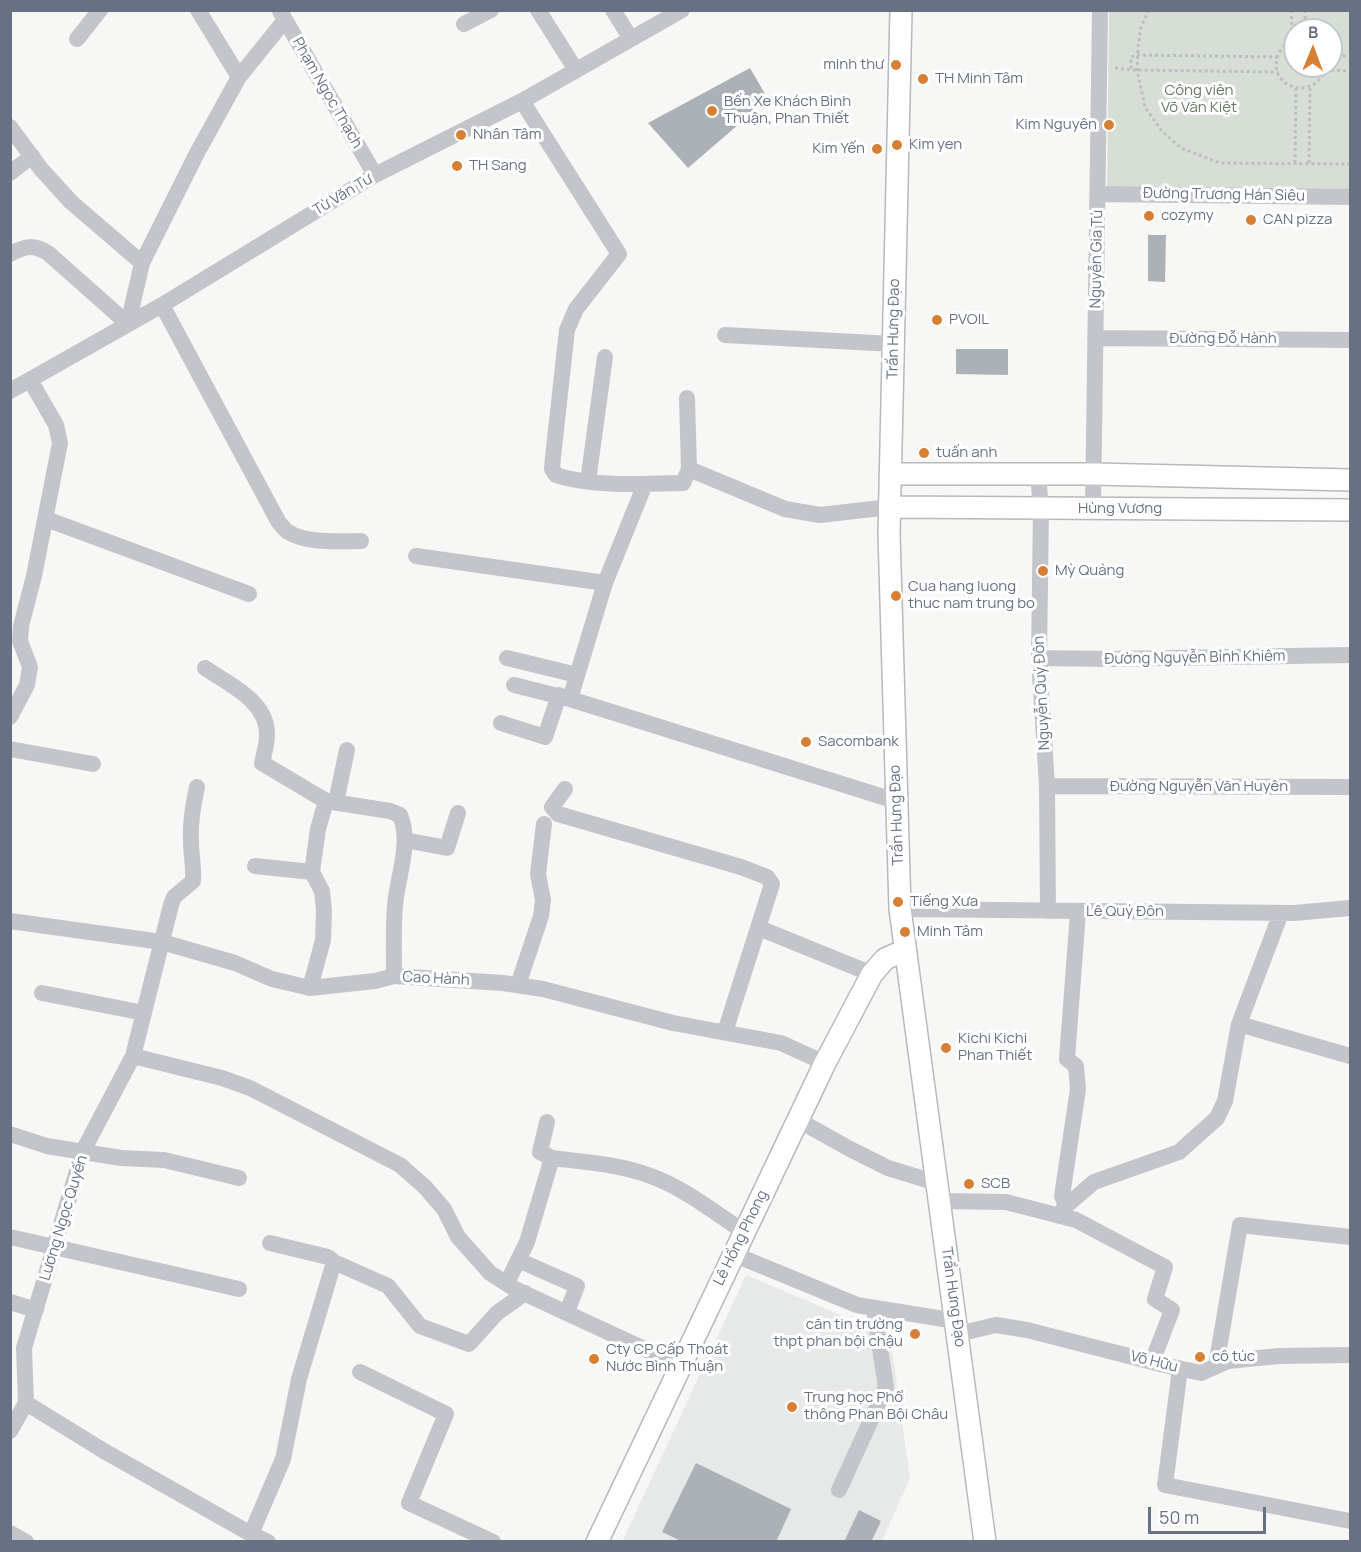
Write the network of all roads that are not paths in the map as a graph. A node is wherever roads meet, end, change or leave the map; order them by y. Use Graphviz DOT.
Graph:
graph roads {
  1 [pos="100,10"];
  2 [pos="198,10"];
  3 [pos="491,10"];
  4 [pos="538,10"];
  5 [pos="613,10"];
  6 [pos="682,10"];
  7 [pos="900,10"];
  8 [pos="1100,10"];
  9 [pos="282,15"];
  10 [pos="464,24"];
  11 [pos="77,39"];
  12 [pos="631,39"];
  13 [pos="576,70"];
  14 [pos="239,77"];
  15 [pos="522,101"];
  16 [pos="11,130"];
  17 [pos="32,156"];
  18 [pos="10,173"];
  19 [pos="375,175"];
  20 [pos="1098,194"];
  21 [pos="1350,197"];
  22 [pos="10,254"];
  23 [pos="142,263"];
  24 [pos="162,305"];
  25 [pos="128,324"];
  26 [pos="725,335"];
  27 [pos="1095,338"];
  28 [pos="1350,340"];
  29 [pos="893,344"];
  30 [pos="605,357"];
  31 [pos="30,380"];
  32 [pos="10,391"];
  33 [pos="687,398"];
  34 [pos="689,468"];
  35 [pos="890,474"];
  36 [pos="1094,474"];
  37 [pos="1038,475"];
  38 [pos="1350,480"];
  39 [pos="588,481"];
  40 [pos="645,484"];
  41 [pos="890,507"];
  42 [pos="1041,508"];
  43 [pos="1093,508"];
  44 [pos="1350,510"];
  45 [pos="46,519"];
  46 [pos="361,541"];
  47 [pos="416,556"];
  48 [pos="605,583"];
  49 [pos="249,594"];
  50 [pos="1350,655"];
  51 [pos="507,658"];
  52 [pos="1039,658"];
  53 [pos="205,668"];
  54 [pos="577,675"];
  55 [pos="514,685"];
  56 [pos="564,697"];
  57 [pos="10,717"];
  58 [pos="501,723"];
  59 [pos="10,749"];
  60 [pos="347,750"];
  61 [pos="93,764"];
  62 [pos="1047,786"];
  63 [pos="197,787"];
  64 [pos="1350,787"];
  65 [pos="565,789"];
  66 [pos="896,801"];
  67 [pos="331,802"];
  68 [pos="458,813"];
  69 [pos="544,824"];
  70 [pos="405,840"];
  71 [pos="255,866"];
  72 [pos="312,872"];
  73 [pos="1350,908"];
  74 [pos="900,909"];
  75 [pos="1048,911"];
  76 [pos="1078,912"];
  77 [pos="1281,913"];
  78 [pos="10,921"];
  79 [pos="759,928"];
  80 [pos="162,942"];
  81 [pos="905,950"];
  82 [pos="872,974"];
  83 [pos="394,976"];
  84 [pos="518,984"];
  85 [pos="310,988"];
  86 [pos="42,993"];
  87 [pos="144,1013"];
  88 [pos="1239,1024"];
  89 [pos="724,1032"];
  90 [pos="133,1056"];
  91 [pos="1350,1056"];
  92 [pos="825,1063"];
  93 [pos="798,1120"];
  94 [pos="547,1122"];
  95 [pos="10,1134"];
  96 [pos="83,1151"];
  97 [pos="552,1158"];
  98 [pos="239,1178"];
  99 [pos="938,1192"];
  100 [pos="1062,1211"];
  101 [pos="744,1232"];
  102 [pos="10,1237"];
  103 [pos="1350,1237"];
  104 [pos="270,1243"];
  105 [pos="54,1248"];
  106 [pos="733,1254"];
  107 [pos="519,1260"];
  108 [pos="334,1262"];
  109 [pos="507,1283"];
  110 [pos="239,1289"];
  111 [pos="525,1293"];
  112 [pos="10,1302"];
  113 [pos="874,1309"];
  114 [pos="36,1310"];
  115 [pos="567,1312"];
  116 [pos="957,1328"];
  117 [pos="1350,1355"];
  118 [pos="1152,1362"];
  119 [pos="681,1366"];
  120 [pos="1216,1366"];
  121 [pos="1180,1369"];
  122 [pos="360,1372"];
  123 [pos="26,1403"];
  124 [pos="10,1431"];
  125 [pos="839,1490"];
  126 [pos="1350,1521"];
  127 [pos="10,1533"];
  128 [pos="250,1534"];
  129 [pos="26,1542"];
  130 [pos="268,1542"];
  131 [pos="492,1542"];
  132 [pos="597,1542"];
  133 [pos="985,1542"];
  1 -- 11 [label="street"];
  2 -- 14 [label="street"];
  3 -- 10 [label="street"];
  4 -- 13 [label="street"];
  5 -- 12 [label="street"];
  6 -- 12 [label="street, Từ Văn Tư"];
  7 -- 29 [label="main road, Trần Hưng Đạo"];
  8 -- 20 [label="street, Nguyễn Gia Tú"];
  9 -- 14 [label="street"];
  9 -- 19 [label="street, Phạm Ngọc Thạch"];
  12 -- 13 [label="street, Từ Văn Tư"];
  13 -- 15 [label="street, Từ Văn Tư"];
  14 -- 23 [label="street"];
  15 -- 19 [label="street, Từ Văn Tư"];
  15 -- 39 [label="street"];
  16 -- 17 [label="street"];
  17 -- 18 [label="street"];
  17 -- 23 [label="street"];
  19 -- 24 [label="street, Từ Văn Tư"];
  20 -- 21 [label="street, Đường Trương Hán Siêu"];
  20 -- 27 [label="street, Nguyễn Gia Tú"];
  22 -- 25 [label="street"];
  23 -- 25 [label="street"];
  24 -- 25 [label="street, Từ Văn Tư"];
  24 -- 46 [label="street"];
  25 -- 31 [label="street, Từ Văn Tư"];
  26 -- 29 [label="street"];
  27 -- 28 [label="street, Đường Đỗ Hành"];
  27 -- 36 [label="street, Nguyễn Gia Tú"];
  29 -- 35 [label="main road, Trần Hưng Đạo"];
  30 -- 39 [label="street"];
  31 -- 32 [label="street, Từ Văn Tư"];
  31 -- 45 [label="street"];
  33 -- 34 [label="street"];
  34 -- 40 [label="street"];
  34 -- 41 [label="street"];
  35 -- 37 [label="main road"];
  35 -- 41 [label="main road, Trần Hưng Đạo"];
  36 -- 37 [label="main road"];
  36 -- 38 [label="main road"];
  36 -- 43 [label="street, Nguyễn Gia Tú"];
  37 -- 42 [label="street, Nguyễn Quý Đôn"];
  39 -- 40 [label="street"];
  40 -- 48 [label="street"];
  41 -- 42 [label="main road, Hùng Vương"];
  41 -- 66 [label="main road, Trần Hưng Đạo"];
  42 -- 43 [label="main road, Hùng Vương"];
  42 -- 52 [label="street, Nguyễn Quý Đôn"];
  43 -- 44 [label="main road, Hùng Vương"];
  45 -- 49 [label="street"];
  45 -- 57 [label="street"];
  47 -- 48 [label="street"];
  48 -- 54 [label="street"];
  50 -- 52 [label="street, Đường Nguyễn Bỉnh Khiêm"];
  51 -- 54 [label="street"];
  52 -- 62 [label="street, Nguyễn Quý Đôn"];
  53 -- 67 [label="street"];
  54 -- 56 [label="street"];
  55 -- 56 [label="street"];
  56 -- 58 [label="street"];
  56 -- 66 [label="street"];
  59 -- 61 [label="street"];
  60 -- 67 [label="street"];
  62 -- 64 [label="street, Đường Nguyễn Văn Huyên"];
  62 -- 75 [label="street, Nguyễn Quý Đôn"];
  63 -- 80 [label="street, Lương Ngọc Quyến"];
  65 -- 79 [label="street"];
  66 -- 74 [label="main road, Trần Hưng Đạo"];
  67 -- 70 [label="street"];
  67 -- 72 [label="street"];
  68 -- 70 [label="street"];
  69 -- 84 [label="street"];
  70 -- 83 [label="street"];
  71 -- 72 [label="street"];
  72 -- 85 [label="street"];
  73 -- 77 [label="street, Lê Quý Đôn"];
  74 -- 75 [label="street, Lê Quý Đôn"];
  74 -- 81 [label="main road, Trần Hưng Đạo"];
  75 -- 76 [label="street, Lê Quý Đôn"];
  76 -- 77 [label="street, Lê Quý Đôn"];
  76 -- 100 [label="street"];
  77 -- 88 [label="street"];
  78 -- 80 [label="street, Cao Hành"];
  79 -- 82 [label="street"];
  79 -- 89 [label="street"];
  80 -- 85 [label="street, Cao Hành"];
  80 -- 87 [label="street, Lương Ngọc Quyến"];
  81 -- 82 [label="main road, Lê Hồng Phong"];
  81 -- 99 [label="main road, Trần Hưng Đạo"];
  82 -- 92 [label="main road, Lê Hồng Phong"];
  83 -- 84 [label="street, Cao Hành"];
  83 -- 85 [label="street, Cao Hành"];
  84 -- 89 [label="street, Cao Hành"];
  86 -- 87 [label="street"];
  87 -- 90 [label="street, Lương Ngọc Quyến"];
  88 -- 91 [label="street"];
  88 -- 100 [label="street"];
  89 -- 92 [label="street, Cao Hành"];
  90 -- 96 [label="street, Lương Ngọc Quyến"];
  90 -- 109 [label="street"];
  92 -- 93 [label="main road, Lê Hồng Phong"];
  93 -- 99 [label="street"];
  93 -- 101 [label="main road, Lê Hồng Phong"];
  94 -- 97 [label="street"];
  95 -- 96 [label="street"];
  96 -- 98 [label="street"];
  96 -- 105 [label="street, Lương Ngọc Quyến"];
  97 -- 101 [label="street"];
  97 -- 107 [label="street"];
  99 -- 100 [label="street"];
  99 -- 116 [label="main road, Trần Hưng Đạo"];
  100 -- 118 [label="street"];
  101 -- 106 [label="main road, Lê Hồng Phong"];
  102 -- 105 [label="street"];
  103 -- 120 [label="street"];
  104 -- 108 [label="street"];
  105 -- 110 [label="street"];
  105 -- 114 [label="street, Lương Ngọc Quyến"];
  106 -- 113 [label="street"];
  106 -- 119 [label="main road, Lê Hồng Phong"];
  107 -- 109 [label="street"];
  107 -- 115 [label="street"];
  108 -- 111 [label="street"];
  108 -- 128 [label="street"];
  109 -- 111 [label="street"];
  111 -- 115 [label="street"];
  112 -- 114 [label="street"];
  113 -- 116 [label="street"];
  113 -- 125 [label="street"];
  114 -- 123 [label="street, Lương Ngọc Quyến"];
  115 -- 119 [label="street"];
  116 -- 118 [label="street, Võ Hữu"];
  116 -- 133 [label="main road, Trần Hưng Đạo"];
  117 -- 120 [label="street, Võ Hữu"];
  118 -- 121 [label="street, Võ Hữu"];
  119 -- 132 [label="main road, Lê Hồng Phong"];
  120 -- 121 [label="street, Võ Hữu"];
  121 -- 126 [label="street"];
  122 -- 131 [label="street"];
  123 -- 124 [label="street"];
  123 -- 128 [label="street"];
  127 -- 129 [label="street"];
  128 -- 130 [label="street"];
}
